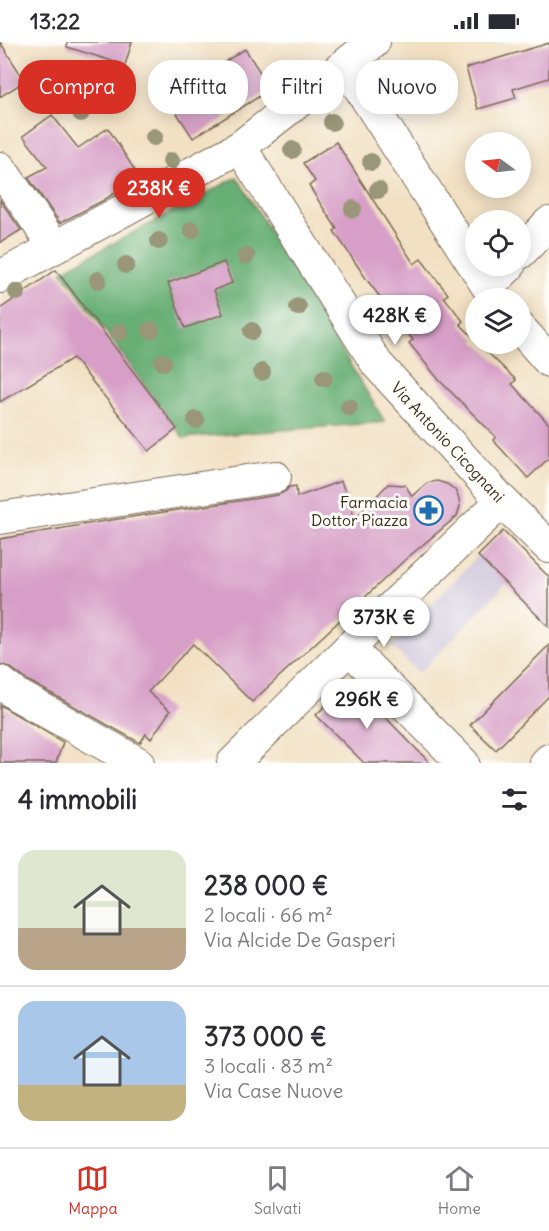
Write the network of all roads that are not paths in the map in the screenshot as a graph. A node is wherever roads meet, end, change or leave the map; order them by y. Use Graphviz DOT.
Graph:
graph roads {
  1 [pos="374,42"];
  2 [pos="345,64"];
  3 [pos="240,147"];
  4 [pos="0,168"];
  5 [pos="549,223"];
  6 [pos="531,242"];
  7 [pos="54,246"];
  8 [pos="0,277"];
  9 [pos="498,284"];
  10 [pos="531,341"];
  11 [pos="549,361"];
  12 [pos="275,477"];
  13 [pos="502,501"];
  14 [pos="0,518"];
  15 [pos="549,547"];
  16 [pos="349,648"];
  17 [pos="0,682"];
  18 [pos="138,763"];
  19 [pos="233,763"];
  20 [pos="463,763"];
  1 -- 2 [label="street"];
  2 -- 3 [label="street"];
  2 -- 9 [label="street"];
  3 -- 7 [label="street"];
  3 -- 13 [label="street, Via Antonio Cicognani"];
  4 -- 7 [label="street"];
  5 -- 6 [label="street"];
  7 -- 8 [label="street"];
  10 -- 11 [label="street"];
  12 -- 14 [label="street"];
  13 -- 15 [label="street, Via Antonio Cicognani"];
  13 -- 16 [label="street"];
  16 -- 19 [label="street"];
  16 -- 20 [label="street"];
  17 -- 18 [label="street"];
}
